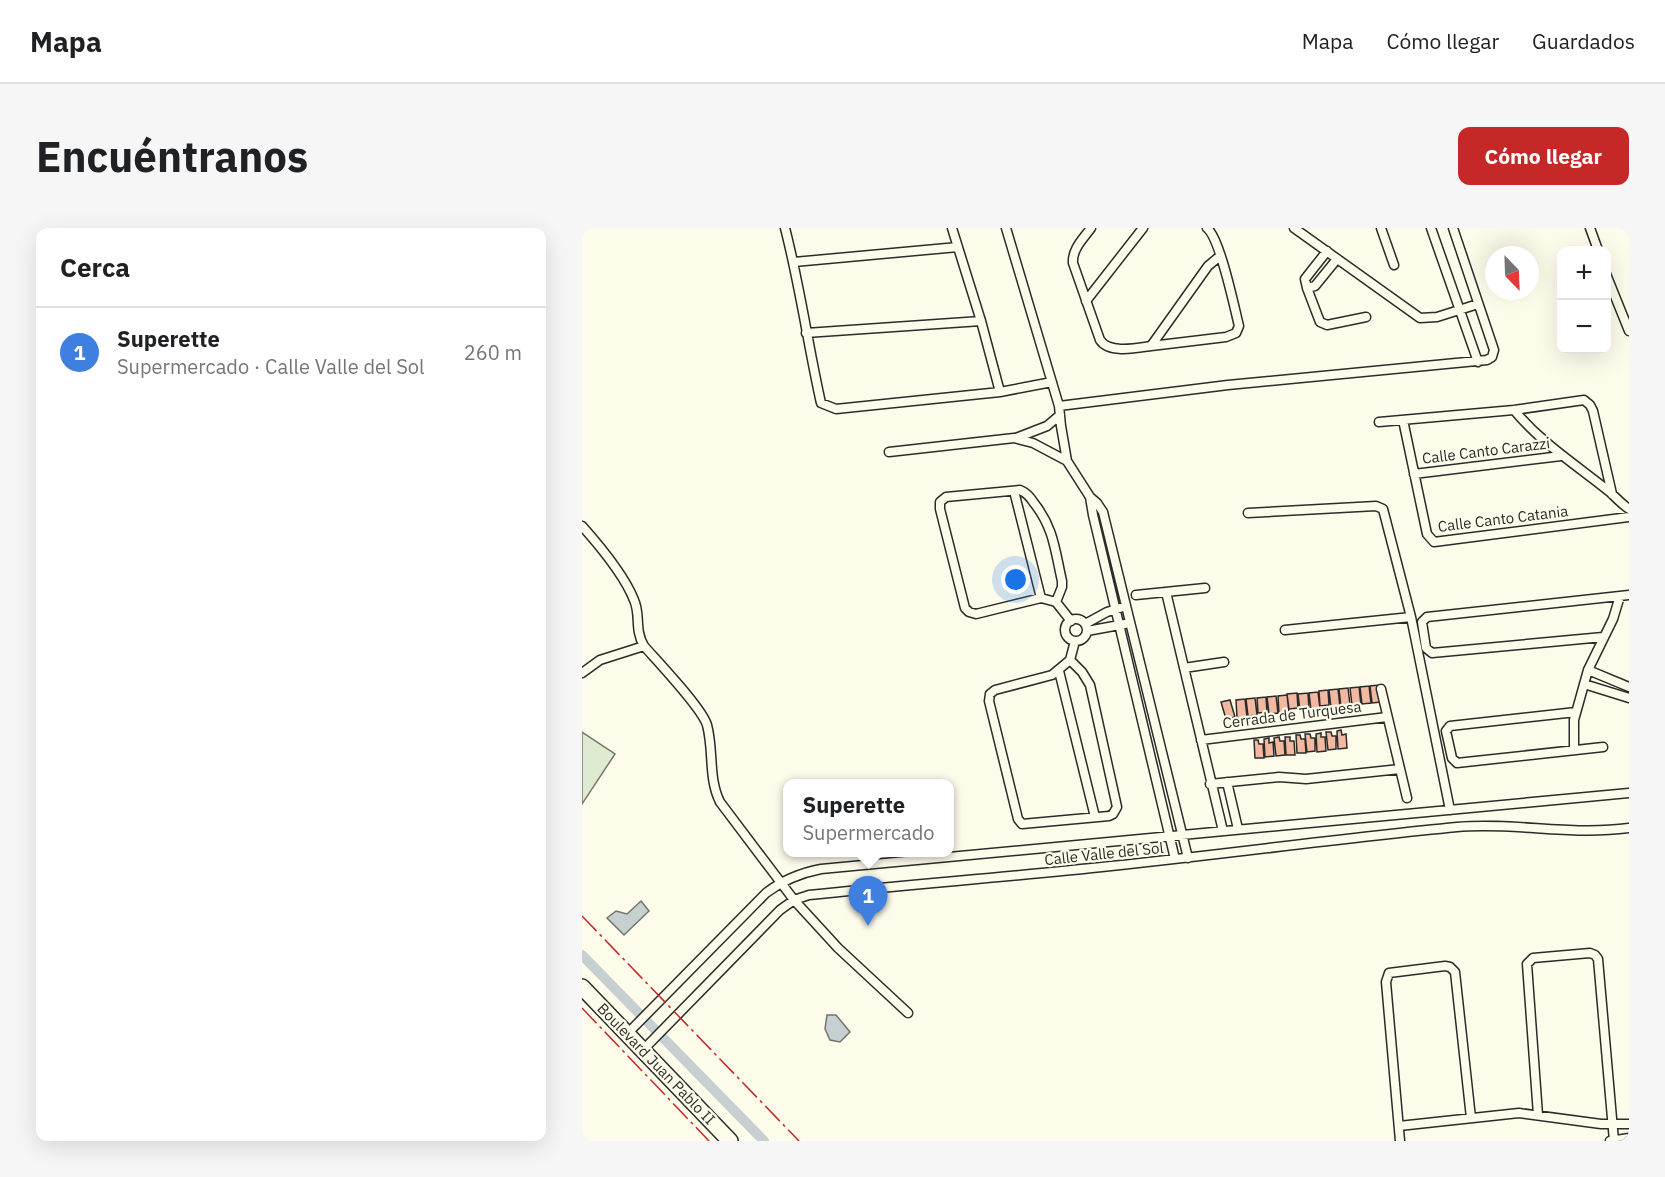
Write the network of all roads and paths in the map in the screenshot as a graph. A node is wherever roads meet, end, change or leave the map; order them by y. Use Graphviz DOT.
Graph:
graph roads {
  1 [pos="785,228"];
  2 [pos="952,228"];
  3 [pos="1006,228"];
  4 [pos="1090,228"];
  5 [pos="1143,228"];
  6 [pos="1207,228"];
  7 [pos="1294,228"];
  8 [pos="1381,228"];
  9 [pos="1431,228"];
  10 [pos="1453,228"];
  11 [pos="1590,228"];
  12 [pos="1597,246"];
  13 [pos="958,247"];
  14 [pos="1327,251"];
  15 [pos="1220,256"];
  16 [pos="1338,259"];
  17 [pos="794,262"];
  18 [pos="1394,265"];
  19 [pos="1611,286"];
  20 [pos="1306,288"];
  21 [pos="1086,301"];
  22 [pos="1478,304"];
  23 [pos="1458,310"];
  24 [pos="1366,316"];
  25 [pos="981,321"];
  26 [pos="1629,331"];
  27 [pos="806,333"];
  28 [pos="1152,346"];
  29 [pos="1478,362"];
  30 [pos="1052,382"];
  31 [pos="1000,392"];
  32 [pos="1060,410"];
  33 [pos="1514,410"];
  34 [pos="1403,420"];
  35 [pos="1379,422"];
  36 [pos="1014,438"];
  37 [pos="890,452"];
  38 [pos="1562,456"];
  39 [pos="1067,461"];
  40 [pos="1414,474"];
  41 [pos="1014,491"];
  42 [pos="1612,494"];
  43 [pos="1090,497"];
  44 [pos="1629,509"];
  45 [pos="1248,513"];
  46 [pos="1629,517"];
  47 [pos="582,526"];
  48 [pos="1204,588"];
  49 [pos="1166,592"];
  50 [pos="1136,595"];
  51 [pos="1624,596"];
  52 [pos="1041,598"];
  53 [pos="1056,602"];
  54 [pos="1127,606"];
  55 [pos="1115,609"];
  56 [pos="1411,617"];
  57 [pos="1071,621"];
  58 [pos="1130,623"];
  59 [pos="1120,625"];
  60 [pos="1086,628"];
  61 [pos="1285,630"];
  62 [pos="1603,637"];
  63 [pos="1074,640"];
  64 [pos="644,646"];
  65 [pos="1070,660"];
  66 [pos="1224,662"];
  67 [pos="1184,668"];
  68 [pos="1588,670"];
  69 [pos="1059,671"];
  70 [pos="582,673"];
  71 [pos="1584,684"];
  72 [pos="1629,687"];
  73 [pos="1381,689"];
  74 [pos="1629,698"];
  75 [pos="1576,712"];
  76 [pos="1387,717"];
  77 [pos="1201,740"];
  78 [pos="1603,747"];
  79 [pos="1574,750"];
  80 [pos="1400,769"];
  81 [pos="1227,782"];
  82 [pos="1210,784"];
  83 [pos="1629,793"];
  84 [pos="1407,798"];
  85 [pos="1450,810"];
  86 [pos="1095,817"];
  87 [pos="1629,828"];
  88 [pos="1238,829"];
  89 [pos="1223,831"];
  90 [pos="1183,835"];
  91 [pos="1170,837"];
  92 [pos="954,856"];
  93 [pos="945,857"];
  94 [pos="1188,858"];
  95 [pos="1175,859"];
  96 [pos="779,883"];
  97 [pos="794,900"];
  98 [pos="582,987"];
  99 [pos="908,1013"];
  100 [pos="631,1031"];
  101 [pos="646,1047"];
  102 [pos="1538,1115"];
  103 [pos="1471,1118"];
  104 [pos="1629,1124"];
  105 [pos="1612,1125"];
  106 [pos="1399,1126"];
  107 [pos="1629,1138"];
  108 [pos="1612,1140"];
  109 [pos="730,1141"];
  110 [pos="1400,1141"];
  1 -- 17 [label="street"];
  2 -- 13 [label="street"];
  3 -- 30 [label="street"];
  4 -- 21 [label="street"];
  5 -- 21 [label="street"];
  6 -- 15 [label="street"];
  7 -- 14 [label="street"];
  8 -- 18 [label="street"];
  9 -- 23 [label="street"];
  10 -- 22 [label="street"];
  11 -- 12 [label="street"];
  13 -- 17 [label="street"];
  13 -- 25 [label="street"];
  14 -- 16 [label="street"];
  14 -- 20 [label="street"];
  15 -- 28 [label="street"];
  15 -- 28 [label="street"];
  16 -- 20 [label="street"];
  16 -- 23 [label="street"];
  17 -- 27 [label="street"];
  19 -- 26 [label="street"];
  20 -- 24 [label="street"];
  21 -- 28 [label="street"];
  22 -- 23 [label="street"];
  22 -- 29 [label="street"];
  23 -- 29 [label="street"];
  25 -- 27 [label="street"];
  25 -- 31 [label="street"];
  27 -- 31 [label="street"];
  29 -- 32 [label="street"];
  30 -- 31 [label="street"];
  30 -- 32 [label="street"];
  32 -- 36 [label="street"];
  32 -- 39 [label="street"];
  33 -- 34 [label="street"];
  33 -- 38 [label="street"];
  33 -- 42 [label="street"];
  34 -- 35 [label="street"];
  34 -- 40 [label="street, Calle Canto Catania"];
  36 -- 37 [label="street"];
  36 -- 39 [label="street"];
  38 -- 40 [label="street, Calle Canto Carazzi"];
  38 -- 42 [label="street"];
  39 -- 43 [label="street"];
  40 -- 46 [label="street, Calle Canto Catania"];
  41 -- 52 [label="street"];
  41 -- 52 [label="street"];
  41 -- 53 [label="street"];
  42 -- 44 [label="street"];
  43 -- 54 [label="street"];
  43 -- 55 [label="street"];
  45 -- 56 [label="street"];
  47 -- 64 [label="street"];
  48 -- 49 [label="street"];
  49 -- 50 [label="street"];
  49 -- 67 [label="street"];
  51 -- 62 [label="street"];
  51 -- 62 [label="street"];
  52 -- 53 [label="street"];
  53 -- 57 [label="street"];
  54 -- 55 [label="street"];
  54 -- 58 [label="street"];
  55 -- 59 [label="street"];
  55 -- 60 [label="street"];
  56 -- 61 [label="street"];
  56 -- 85 [label="street"];
  57 -- 60 [label="street"];
  57 -- 63 [label="street"];
  58 -- 59 [label="street"];
  58 -- 90 [label="street"];
  59 -- 60 [label="street"];
  59 -- 91 [label="street"];
  60 -- 63 [label="street"];
  62 -- 68 [label="street"];
  63 -- 65 [label="street"];
  64 -- 70 [label="street"];
  64 -- 96 [label="street"];
  65 -- 69 [label="street"];
  65 -- 86 [label="street"];
  66 -- 67 [label="street"];
  67 -- 77 [label="street"];
  68 -- 71 [label="street"];
  68 -- 72 [label="street"];
  69 -- 86 [label="street"];
  69 -- 86 [label="street"];
  71 -- 74 [label="street"];
  71 -- 75 [label="street"];
  73 -- 76 [label="street, Cerrada de Turquesa"];
  75 -- 79 [label="street"];
  75 -- 79 [label="street"];
  76 -- 77 [label="street, Cerrada de Turquesa"];
  76 -- 80 [label="street, Cerrada de Turquesa"];
  77 -- 82 [label="street"];
  78 -- 79 [label="street"];
  80 -- 81 [label="street"];
  80 -- 84 [label="street, Cerrada de Turquesa"];
  81 -- 82 [label="street"];
  81 -- 88 [label="street"];
  82 -- 89 [label="street"];
  83 -- 85 [label="street"];
  85 -- 88 [label="street"];
  87 -- 94 [label="street, Calle Valle del Sol"];
  88 -- 89 [label="street"];
  89 -- 90 [label="street"];
  90 -- 91 [label="street"];
  90 -- 94 [label="street"];
  91 -- 92 [label="street"];
  91 -- 95 [label="street"];
  93 -- 96 [label="street"];
  94 -- 95 [label="street, Calle Valle del Sol"];
  95 -- 97 [label="street, Calle Valle del Sol"];
  96 -- 97 [label="street"];
  96 -- 100 [label="street"];
  97 -- 99 [label="street"];
  97 -- 101 [label="street, Calle Valle del Sol"];
  98 -- 100 [label="highway, Boulevard Juan Pablo II"];
  100 -- 101 [label="highway, Boulevard Juan Pablo II"];
  101 -- 109 [label="highway, Boulevard Juan Pablo II"];
  102 -- 103 [label="street"];
  102 -- 105 [label="street"];
  102 -- 105 [label="street"];
  103 -- 106 [label="street"];
  103 -- 106 [label="street"];
  104 -- 105 [label="street"];
  105 -- 108 [label="street"];
  106 -- 110 [label="street"];
  107 -- 108 [label="street"];
}
